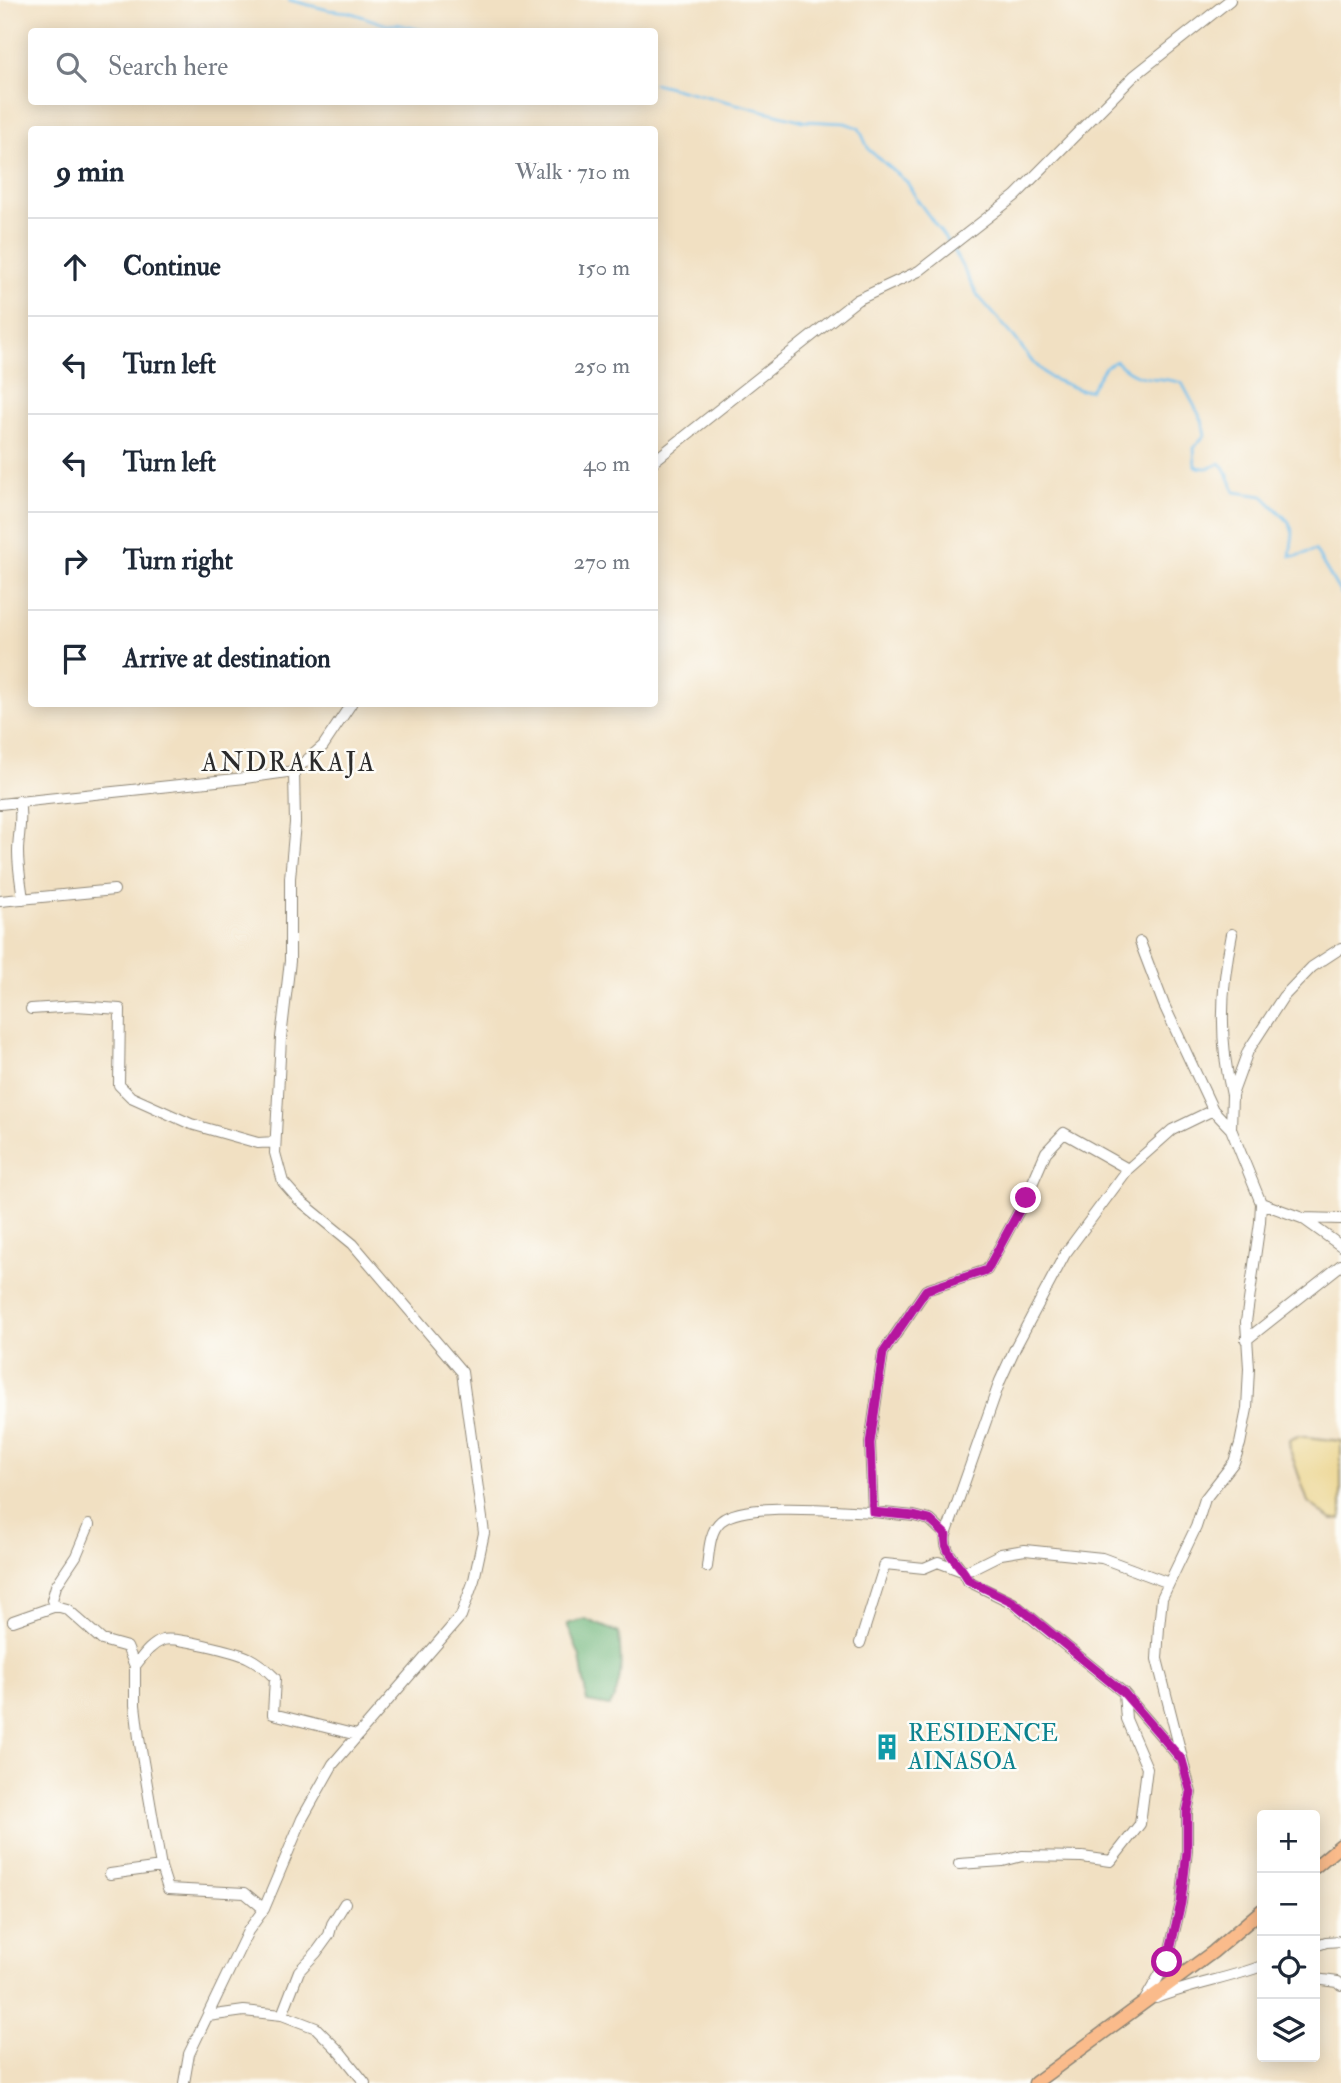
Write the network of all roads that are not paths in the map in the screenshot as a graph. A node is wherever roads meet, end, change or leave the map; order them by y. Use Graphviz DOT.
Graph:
graph roads {
  1 [pos="1230,0"];
  2 [pos="658,458"];
  3 [pos="349,707"];
  4 [pos="294,771"];
  5 [pos="19,801"];
  6 [pos="0,804"];
  7 [pos="114,890"];
  8 [pos="23,899"];
  9 [pos="0,901"];
  10 [pos="1231,934"];
  11 [pos="1140,942"];
  12 [pos="1341,948"];
  13 [pos="31,1009"];
  14 [pos="1232,1095"];
  15 [pos="1213,1110"];
  16 [pos="1231,1129"];
  17 [pos="275,1142"];
  18 [pos="1128,1169"];
  19 [pos="1261,1203"];
  20 [pos="1302,1218"];
  21 [pos="1341,1219"];
  22 [pos="1341,1246"];
  23 [pos="1341,1265"];
  24 [pos="1246,1340"];
  25 [pos="873,1512"];
  26 [pos="89,1524"];
  27 [pos="946,1535"];
  28 [pos="707,1567"];
  29 [pos="965,1572"];
  30 [pos="1169,1583"];
  31 [pos="56,1606"];
  32 [pos="13,1621"];
  33 [pos="860,1643"];
  34 [pos="135,1666"];
  35 [pos="1124,1693"];
  36 [pos="357,1735"];
  37 [pos="1182,1760"];
  38 [pos="1341,1845"];
  39 [pos="1320,1863"];
  40 [pos="959,1864"];
  41 [pos="161,1867"];
  42 [pos="110,1874"];
  43 [pos="345,1903"];
  44 [pos="264,1909"];
  45 [pos="1257,1914"];
  46 [pos="1341,1941"];
  47 [pos="1320,1944"];
  48 [pos="1257,1967"];
  49 [pos="1238,1975"];
  50 [pos="1257,1975"];
  51 [pos="1320,1980"];
  52 [pos="1341,1985"];
  53 [pos="1143,2003"];
  54 [pos="208,2015"];
  55 [pos="282,2015"];
  56 [pos="184,2083"];
  57 [pos="365,2083"];
  58 [pos="1035,2083"];
  1 -- 2 [label="street"];
  3 -- 4 [label="street"];
  4 -- 5 [label="street"];
  4 -- 17 [label="street"];
  5 -- 6 [label="street"];
  5 -- 8 [label="street"];
  7 -- 8 [label="street"];
  8 -- 9 [label="street"];
  10 -- 14 [label="street"];
  11 -- 15 [label="street"];
  12 -- 14 [label="street"];
  13 -- 17 [label="street"];
  14 -- 16 [label="street"];
  15 -- 16 [label="street"];
  15 -- 18 [label="street"];
  16 -- 19 [label="street"];
  17 -- 36 [label="street"];
  18 -- 25 [label="street"];
  18 -- 27 [label="street"];
  19 -- 20 [label="street"];
  19 -- 24 [label="street"];
  20 -- 21 [label="street"];
  20 -- 22 [label="street"];
  23 -- 24 [label="street"];
  24 -- 30 [label="street"];
  25 -- 27 [label="street"];
  25 -- 28 [label="street"];
  26 -- 31 [label="street"];
  27 -- 29 [label="street"];
  29 -- 30 [label="street"];
  29 -- 33 [label="street"];
  29 -- 35 [label="street"];
  30 -- 37 [label="street"];
  31 -- 32 [label="street"];
  31 -- 34 [label="street"];
  34 -- 36 [label="street"];
  34 -- 41 [label="street"];
  35 -- 37 [label="street"];
  35 -- 40 [label="street"];
  36 -- 44 [label="street"];
  37 -- 53 [label="street"];
  38 -- 39 [label="main road"];
  41 -- 42 [label="street"];
  41 -- 44 [label="street"];
  43 -- 55 [label="street"];
  44 -- 54 [label="street"];
  45 -- 53 [label="main road"];
  46 -- 47 [label="street"];
  48 -- 49 [label="street"];
  49 -- 50 [label="street"];
  49 -- 53 [label="street"];
  51 -- 52 [label="street"];
  53 -- 58 [label="main road"];
  54 -- 55 [label="street"];
  54 -- 56 [label="street"];
  55 -- 57 [label="street"];
}
